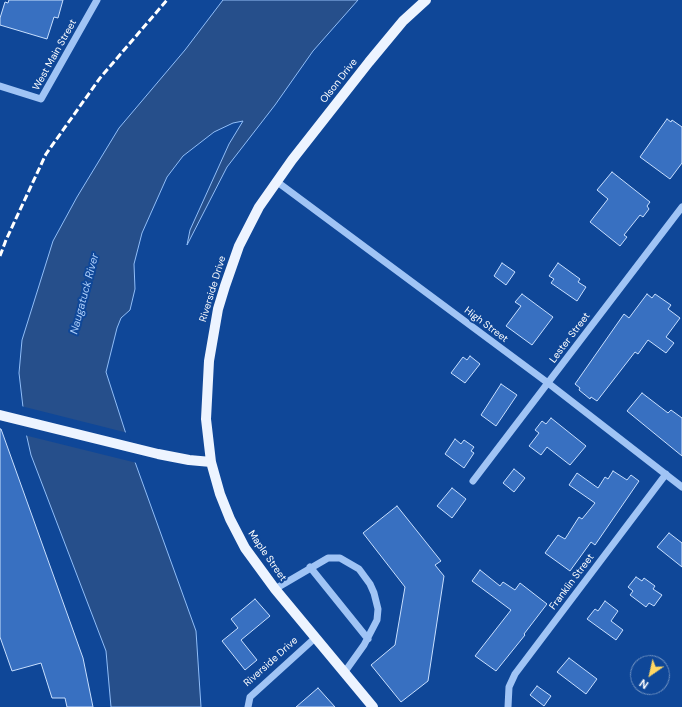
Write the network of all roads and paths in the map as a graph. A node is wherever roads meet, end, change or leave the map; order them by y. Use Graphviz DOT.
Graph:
graph roads {
  1 [pos="97,0"];
  2 [pos="426,0"];
  3 [pos="0,86"];
  4 [pos="276,181"];
  5 [pos="682,207"];
  6 [pos="548,383"];
  7 [pos="0,415"];
  8 [pos="211,462"];
  9 [pos="666,474"];
  10 [pos="473,481"];
  11 [pos="682,487"];
  12 [pos="310,567"];
  13 [pos="275,589"];
  14 [pos="315,638"];
  15 [pos="368,639"];
  16 [pos="344,672"];
  17 [pos="248,707"];
  18 [pos="373,707"];
  19 [pos="508,707"];
  1 -- 3 [label="street, West Main Street"];
  2 -- 4 [label="main road, Olson Drive"];
  4 -- 6 [label="street, High Street"];
  4 -- 8 [label="main road, Riverside Drive"];
  5 -- 6 [label="street, Lester Street"];
  6 -- 9 [label="street, High Street"];
  6 -- 10 [label="street, Lester Street"];
  7 -- 8 [label="main road"];
  8 -- 13 [label="main road, Maple Street"];
  9 -- 11 [label="street, High Street"];
  9 -- 19 [label="street, Franklin Street"];
  12 -- 13 [label="street"];
  12 -- 15 [label="street"];
  12 -- 15 [label="street"];
  13 -- 14 [label="main road, Maple Street"];
  14 -- 16 [label="main road, Maple Street"];
  14 -- 17 [label="street, Riverside Drive"];
  15 -- 16 [label="street"];
  16 -- 18 [label="main road, Maple Street"];
}
